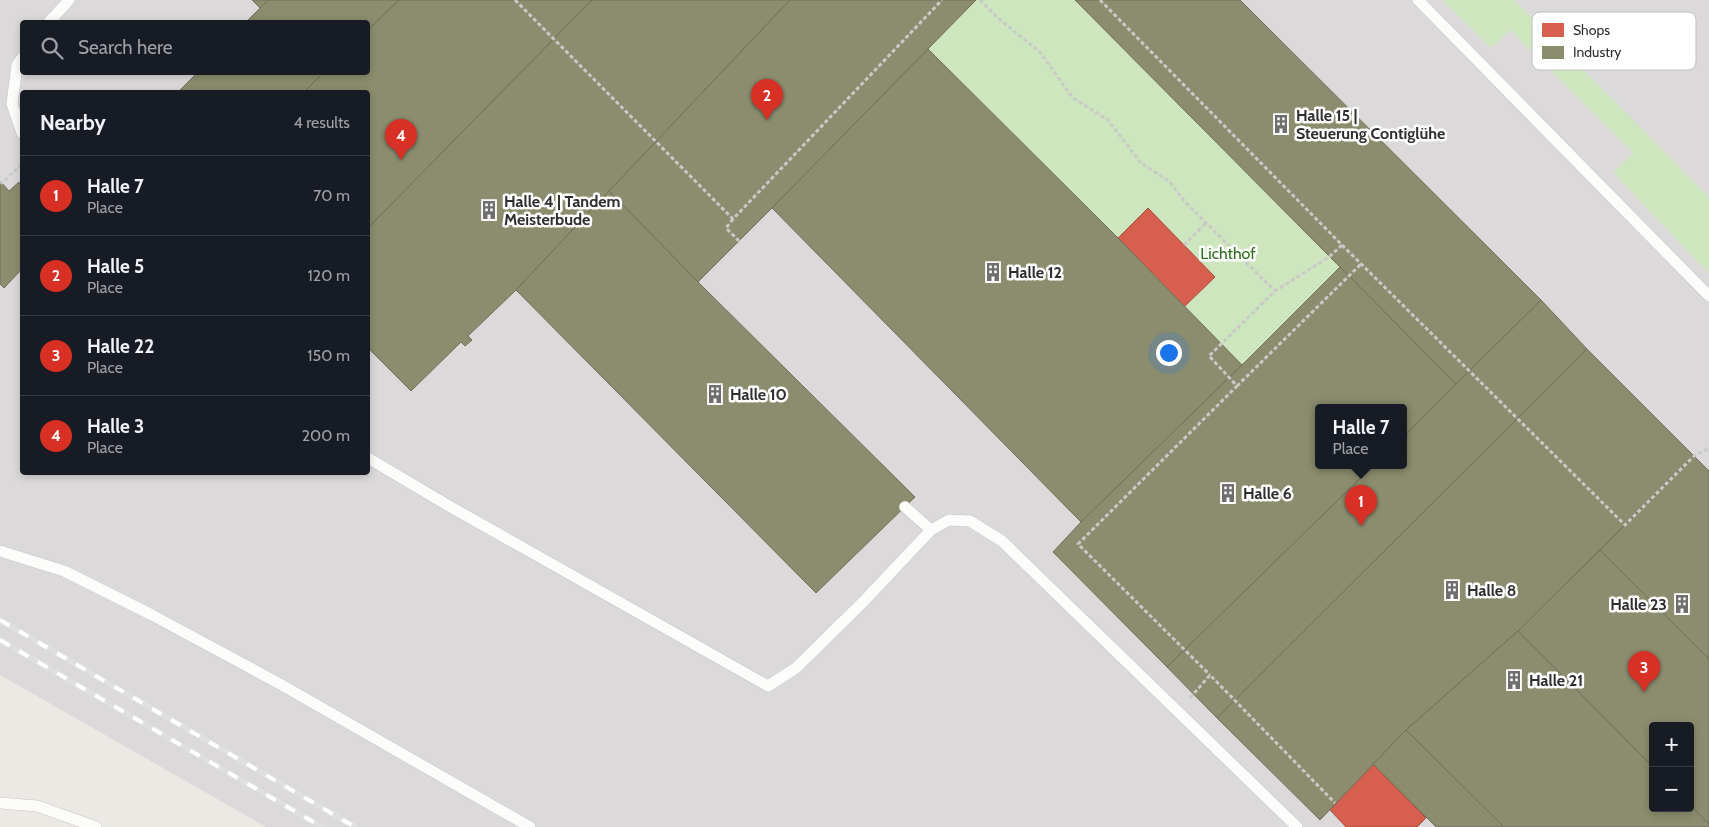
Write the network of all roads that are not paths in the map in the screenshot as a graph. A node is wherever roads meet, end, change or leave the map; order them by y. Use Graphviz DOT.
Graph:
graph roads {
  1 [pos="69,0"];
  2 [pos="1418,0"];
  3 [pos="51,20"];
  4 [pos="20,61"];
  5 [pos="20,128"];
  6 [pos="1709,296"];
  7 [pos="370,459"];
  8 [pos="905,507"];
  9 [pos="931,530"];
  10 [pos="0,551"];
  11 [pos="0,803"];
  12 [pos="96,827"];
  13 [pos="530,827"];
  14 [pos="1298,827"];
  1 -- 3 [label="lane"];
  2 -- 6 [label="lane"];
  4 -- 5 [label="lane"];
  7 -- 9 [label="lane"];
  8 -- 9 [label="lane"];
  9 -- 14 [label="lane"];
  10 -- 13 [label="lane"];
  11 -- 12 [label="lane"];
}
